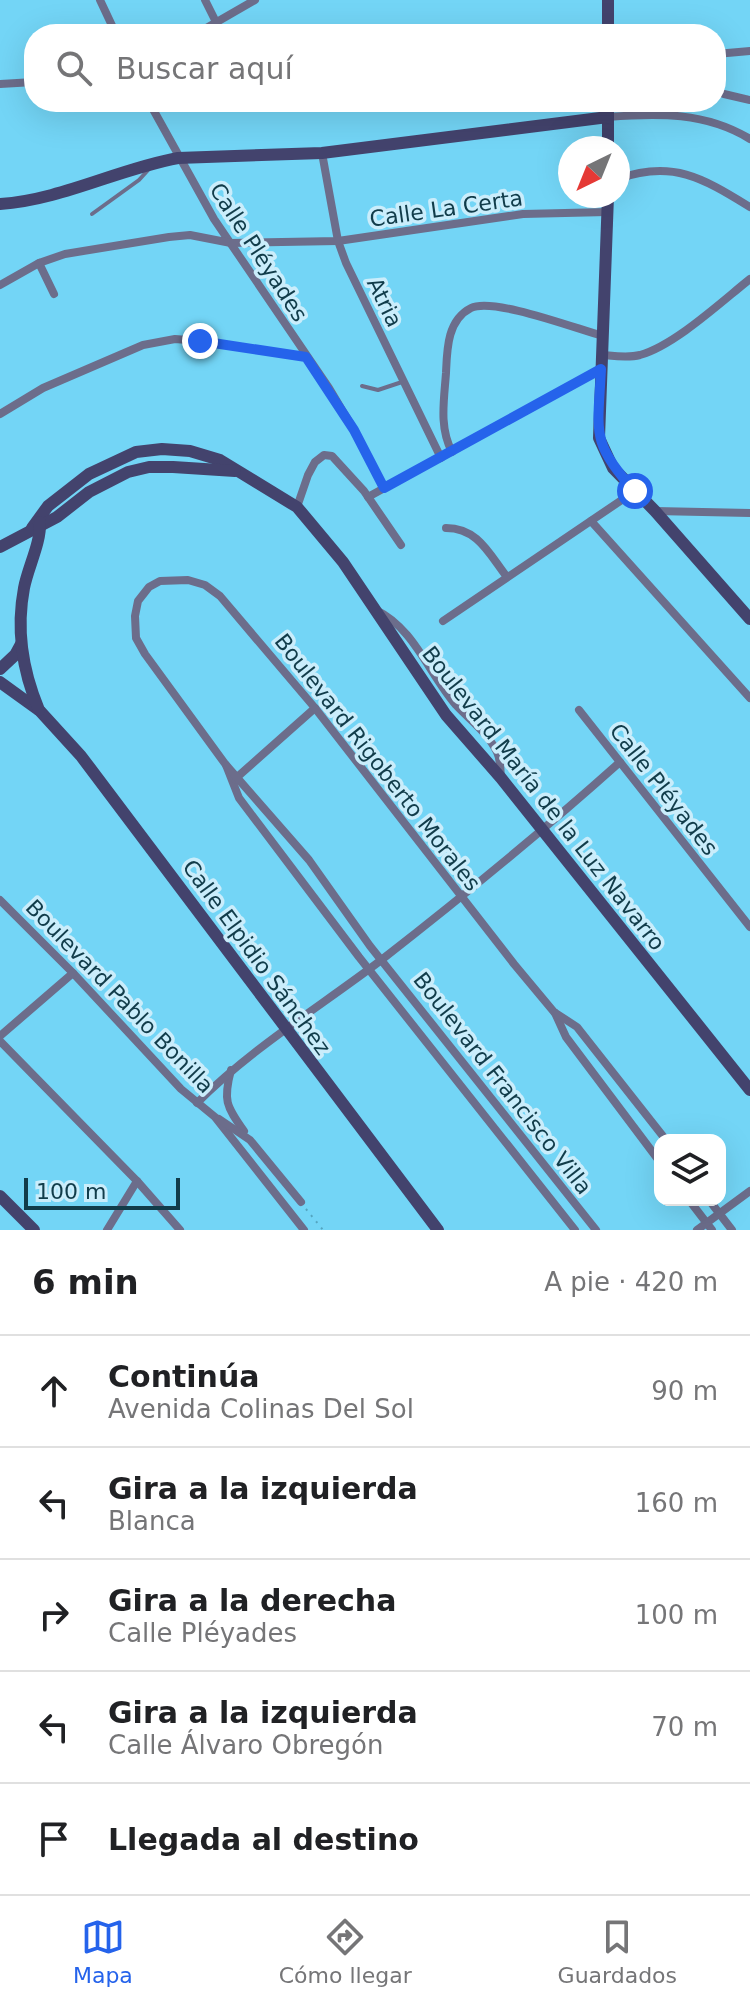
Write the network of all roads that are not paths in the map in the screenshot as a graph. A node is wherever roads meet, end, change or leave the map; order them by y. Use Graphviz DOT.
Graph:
graph roads {
  1 [pos="100,0"];
  2 [pos="205,0"];
  3 [pos="255,0"];
  4 [pos="608,0"];
  5 [pos="216,22"];
  6 [pos="111,24"];
  7 [pos="213,24"];
  8 [pos="608,24"];
  9 [pos="750,51"];
  10 [pos="726,53"];
  11 [pos="24,83"];
  12 [pos="0,84"];
  13 [pos="726,94"];
  14 [pos="750,100"];
  15 [pos="154,112"];
  16 [pos="608,112"];
  17 [pos="608,117"];
  18 [pos="608,136"];
  19 [pos="750,139"];
  20 [pos="322,153"];
  21 [pos="178,158"];
  22 [pos="156,162"];
  23 [pos="630,174"];
  24 [pos="1,207"];
  25 [pos="750,207"];
  26 [pos="607,208"];
  27 [pos="607,212"];
  28 [pos="92,214"];
  29 [pos="338,241"];
  30 [pos="231,243"];
  31 [pos="39,263"];
  32 [pos="750,279"];
  33 [pos="0,285"];
  34 [pos="54,294"];
  35 [pos="603,336"];
  36 [pos="603,355"];
  37 [pos="306,357"];
  38 [pos="601,369"];
  39 [pos="404,382"];
  40 [pos="362,386"];
  41 [pos="0,414"];
  42 [pos="452,452"];
  43 [pos="441,458"];
  44 [pos="384,488"];
  45 [pos="635,491"];
  46 [pos="368,497"];
  47 [pos="297,507"];
  48 [pos="655,511"];
  49 [pos="750,513"];
  50 [pos="591,521"];
  51 [pos="37,524"];
  52 [pos="446,528"];
  53 [pos="401,545"];
  54 [pos="0,547"];
  55 [pos="507,577"];
  56 [pos="750,619"];
  57 [pos="443,621"];
  58 [pos="21,643"];
  59 [pos="0,669"];
  60 [pos="0,682"];
  61 [pos="750,698"];
  62 [pos="315,708"];
  63 [pos="579,710"];
  64 [pos="40,711"];
  65 [pos="620,762"];
  66 [pos="235,780"];
  67 [pos="542,831"];
  68 [pos="461,896"];
  69 [pos="0,900"];
  70 [pos="750,927"];
  71 [pos="381,960"];
  72 [pos="369,969"];
  73 [pos="73,973"];
  74 [pos="422,1009"];
  75 [pos="554,1012"];
  76 [pos="411,1019"];
  77 [pos="285,1030"];
  78 [pos="0,1038"];
  79 [pos="231,1070"];
  80 [pos="750,1090"];
  81 [pos="197,1103"];
  82 [pos="215,1117"];
  83 [pos="661,1134"];
  84 [pos="250,1140"];
  85 [pos="654,1154"];
  86 [pos="137,1181"];
  87 [pos="750,1191"];
  88 [pos="0,1196"];
  89 [pos="301,1202"];
  90 [pos="693,1206"];
  91 [pos="714,1206"];
  92 [pos="720,1214"];
  93 [pos="709,1227"];
  94 [pos="34,1230"];
  95 [pos="107,1230"];
  96 [pos="180,1230"];
  97 [pos="304,1230"];
  98 [pos="438,1230"];
  99 [pos="575,1230"];
  100 [pos="596,1230"];
  101 [pos="697,1230"];
  102 [pos="732,1230"];
  1 -- 6 [label="street"];
  2 -- 5 [label="street"];
  3 -- 5 [label="street"];
  4 -- 8 [label="street"];
  5 -- 7 [label="street"];
  9 -- 10 [label="street"];
  11 -- 12 [label="street"];
  13 -- 14 [label="street"];
  15 -- 21 [label="street, Calle Pléyades"];
  16 -- 17 [label="street"];
  17 -- 18 [label="street"];
  17 -- 19 [label="street"];
  17 -- 20 [label="street"];
  20 -- 21 [label="street"];
  20 -- 29 [label="street, Atria"];
  21 -- 22 [label="street"];
  21 -- 30 [label="street, Calle Pléyades"];
  22 -- 24 [label="street"];
  22 -- 28 [label="lane"];
  23 -- 25 [label="street"];
  26 -- 27 [label="street"];
  27 -- 29 [label="street, Calle La Certa"];
  27 -- 35 [label="street"];
  29 -- 30 [label="street, Calle La Certa"];
  29 -- 39 [label="street, Atria"];
  30 -- 31 [label="street, Calle La Certa"];
  30 -- 37 [label="street, Calle Pléyades"];
  31 -- 33 [label="street, Calle La Certa"];
  31 -- 34 [label="street"];
  32 -- 36 [label="street"];
  35 -- 36 [label="street"];
  35 -- 42 [label="street"];
  36 -- 38 [label="street"];
  37 -- 41 [label="street"];
  37 -- 44 [label="street, Calle Pléyades"];
  38 -- 42 [label="street"];
  38 -- 45 [label="street"];
  39 -- 40 [label="lane"];
  39 -- 43 [label="street, Atria"];
  42 -- 43 [label="street"];
  43 -- 44 [label="street"];
  44 -- 46 [label="street"];
  45 -- 48 [label="street"];
  45 -- 50 [label="street"];
  46 -- 47 [label="street"];
  46 -- 53 [label="street"];
  47 -- 51 [label="street, Boulevard María de la Luz Navarro"];
  47 -- 67 [label="street, Boulevard María de la Luz Navarro"];
  48 -- 49 [label="street"];
  48 -- 56 [label="street"];
  50 -- 55 [label="street"];
  50 -- 61 [label="street"];
  51 -- 54 [label="street, Boulevard María de la Luz Navarro"];
  51 -- 58 [label="street"];
  52 -- 55 [label="street"];
  55 -- 57 [label="street"];
  58 -- 59 [label="street"];
  58 -- 64 [label="street"];
  60 -- 64 [label="street"];
  62 -- 66 [label="street"];
  62 -- 66 [label="street, Boulevard Rigoberto Morales"];
  62 -- 68 [label="street, Boulevard Rigoberto Morales"];
  63 -- 65 [label="street, Calle Pléyades"];
  64 -- 77 [label="street, Calle Elpidio Sánchez"];
  65 -- 67 [label="street"];
  65 -- 70 [label="street, Calle Pléyades"];
  66 -- 71 [label="street, Boulevard Francisco Villa"];
  66 -- 72 [label="street, Boulevard Francisco Villa"];
  67 -- 68 [label="street"];
  67 -- 80 [label="street, Boulevard María de la Luz Navarro"];
  68 -- 71 [label="street"];
  68 -- 75 [label="street, Boulevard Rigoberto Morales"];
  69 -- 73 [label="street, Boulevard Pablo Bonilla"];
  71 -- 72 [label="street"];
  71 -- 74 [label="street, Boulevard Francisco Villa"];
  72 -- 76 [label="street, Boulevard Francisco Villa"];
  72 -- 77 [label="street"];
  73 -- 78 [label="street"];
  73 -- 81 [label="street, Boulevard Pablo Bonilla"];
  74 -- 76 [label="street"];
  74 -- 100 [label="street, Boulevard Francisco Villa"];
  75 -- 83 [label="street, Boulevard Rigoberto Morales"];
  75 -- 85 [label="street, Boulevard Rigoberto Morales"];
  76 -- 99 [label="street, Boulevard Francisco Villa"];
  77 -- 79 [label="street"];
  77 -- 98 [label="street, Calle Elpidio Sánchez"];
  78 -- 86 [label="street"];
  79 -- 81 [label="street"];
  79 -- 84 [label="street"];
  81 -- 82 [label="street, Boulevard Pablo Bonilla"];
  82 -- 84 [label="street, Boulevard Pablo Bonilla"];
  82 -- 97 [label="street, Boulevard Pablo Bonilla"];
  84 -- 89 [label="street, Boulevard Pablo Bonilla"];
  86 -- 95 [label="street"];
  86 -- 96 [label="street"];
  87 -- 92 [label="street"];
  88 -- 94 [label="street"];
  90 -- 93 [label="street"];
  91 -- 92 [label="street"];
  92 -- 93 [label="street"];
  92 -- 102 [label="street"];
  93 -- 101 [label="street"];
}
